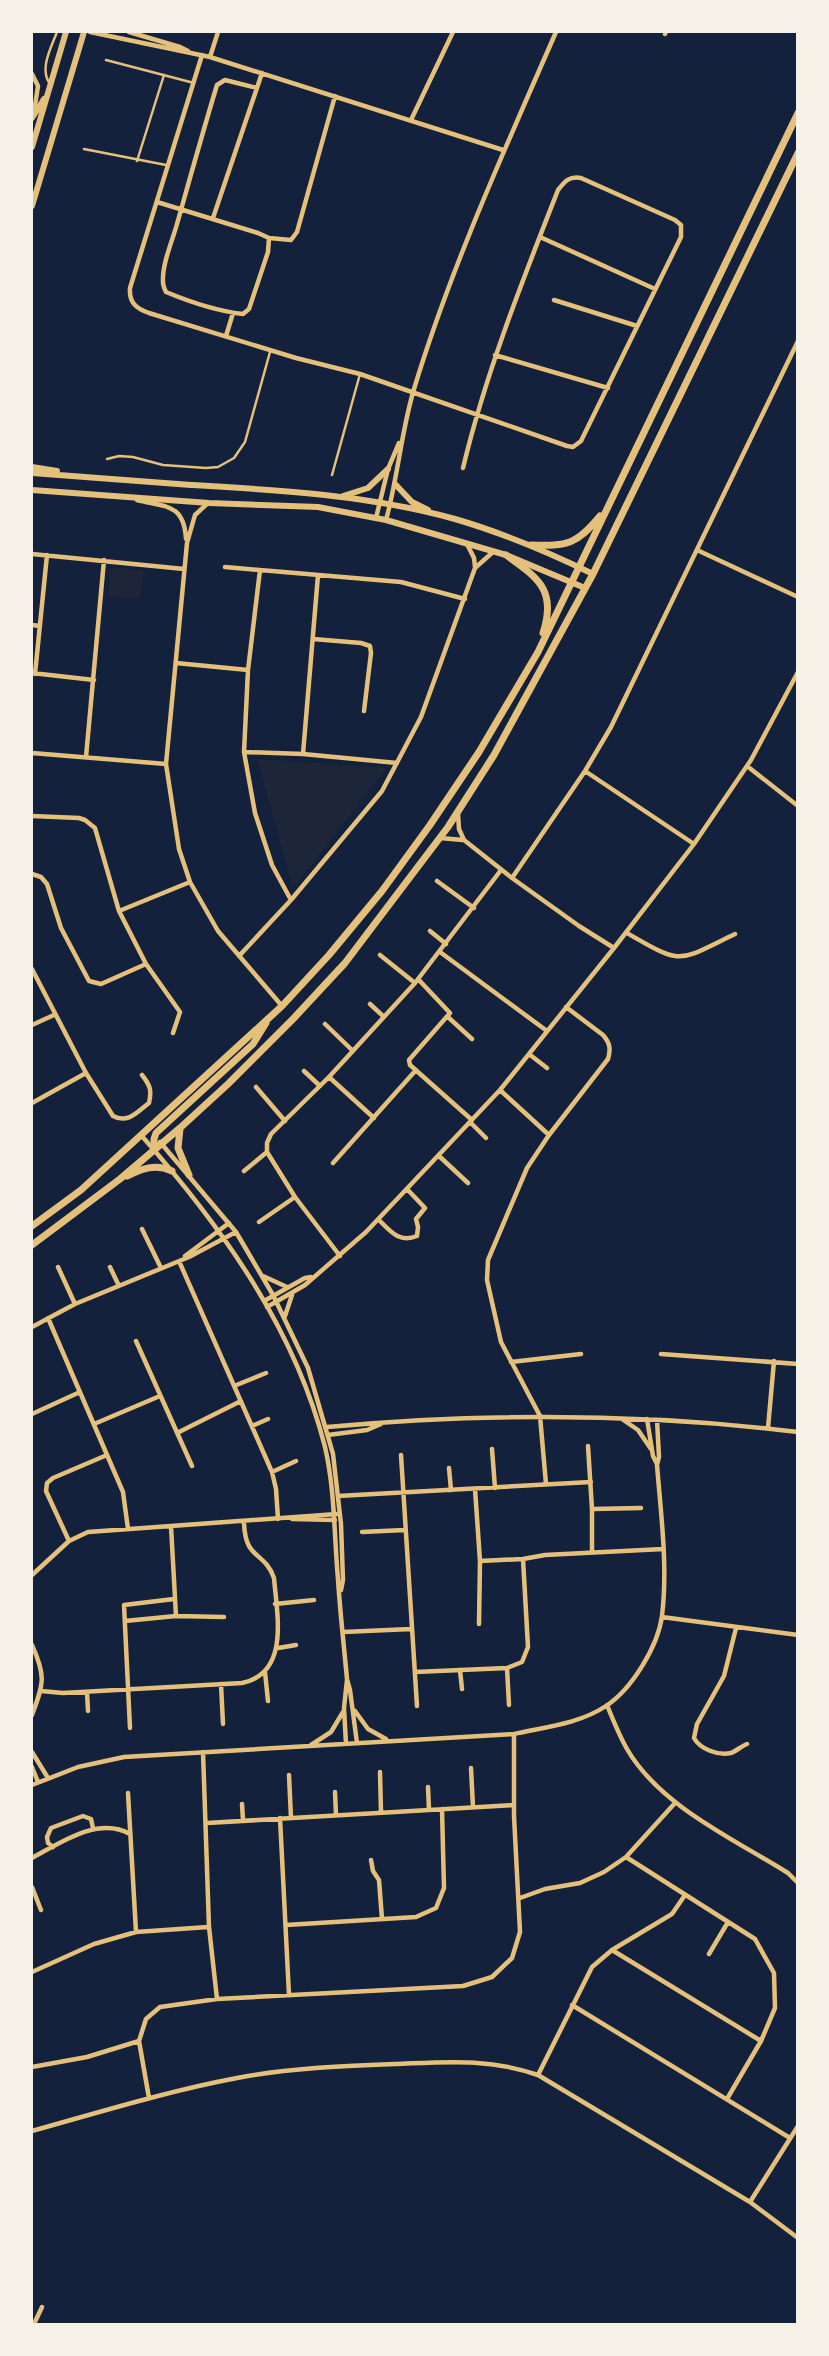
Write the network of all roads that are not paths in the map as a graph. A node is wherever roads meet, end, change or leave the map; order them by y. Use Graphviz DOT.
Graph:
graph roads {
  1 [pos="57,32"];
  2 [pos="66,32"];
  3 [pos="84,32"];
  4 [pos="90,32"];
  5 [pos="129,32"];
  6 [pos="218,32"];
  7 [pos="453,32"];
  8 [pos="556,32"];
  9 [pos="188,52"];
  10 [pos="202,55"];
  11 [pos="210,57"];
  12 [pos="106,60"];
  13 [pos="262,73"];
  14 [pos="32,74"];
  15 [pos="164,75"];
  16 [pos="194,83"];
  17 [pos="50,85"];
  18 [pos="257,88"];
  19 [pos="47,95"];
  20 [pos="335,96"];
  21 [pos="32,116"];
  22 [pos="796,118"];
  23 [pos="411,120"];
  24 [pos="32,147"];
  25 [pos="84,149"];
  26 [pos="503,150"];
  27 [pos="796,158"];
  28 [pos="137,161"];
  29 [pos="167,166"];
  30 [pos="157,202"];
  31 [pos="32,206"];
  32 [pos="181,208"];
  33 [pos="213,218"];
  34 [pos="540,237"];
  35 [pos="269,239"];
  36 [pos="655,289"];
  37 [pos="554,300"];
  38 [pos="233,313"];
  39 [pos="637,326"];
  40 [pos="226,336"];
  41 [pos="797,341"];
  42 [pos="271,350"];
  43 [pos="495,355"];
  44 [pos="359,374"];
  45 [pos="608,388"];
  46 [pos="412,393"];
  47 [pos="476,415"];
  48 [pos="402,436"];
  49 [pos="107,459"];
  50 [pos="32,467"];
  51 [pos="463,468"];
  52 [pos="388,469"];
  53 [pos="32,472"];
  54 [pos="65,475"];
  55 [pos="332,475"];
  56 [pos="395,484"];
  57 [pos="32,490"];
  58 [pos="123,496"];
  59 [pos="338,497"];
  60 [pos="209,503"];
  61 [pos="379,503"];
  62 [pos="390,505"];
  63 [pos="608,508"];
  64 [pos="436,514"];
  65 [pos="376,518"];
  66 [pos="386,520"];
  67 [pos="187,543"];
  68 [pos="467,544"];
  69 [pos="531,545"];
  70 [pos="696,550"];
  71 [pos="493,552"];
  72 [pos="32,554"];
  73 [pos="47,555"];
  74 [pos="506,555"];
  75 [pos="104,561"];
  76 [pos="225,567"];
  77 [pos="579,567"];
  78 [pos="475,568"];
  79 [pos="184,569"];
  80 [pos="260,570"];
  81 [pos="593,574"];
  82 [pos="317,575"];
  83 [pos="572,581"];
  84 [pos="585,588"];
  85 [pos="797,597"];
  86 [pos="465,600"];
  87 [pos="32,625"];
  88 [pos="40,626"];
  89 [pos="313,639"];
  90 [pos="538,652"];
  91 [pos="176,663"];
  92 [pos="248,670"];
  93 [pos="797,672"];
  94 [pos="33,674"];
  95 [pos="94,680"];
  96 [pos="364,711"];
  97 [pos="244,752"];
  98 [pos="32,753"];
  99 [pos="303,754"];
  100 [pos="86,757"];
  101 [pos="398,763"];
  102 [pos="166,764"];
  103 [pos="747,766"];
  104 [pos="585,771"];
  105 [pos="797,806"];
  106 [pos="458,812"];
  107 [pos="32,816"];
  108 [pos="439,839"];
  109 [pos="464,840"];
  110 [pos="694,844"];
  111 [pos="502,870"];
  112 [pos="32,874"];
  113 [pos="512,878"];
  114 [pos="190,881"];
  115 [pos="437,881"];
  116 [pos="291,900"];
  117 [pos="474,908"];
  118 [pos="119,911"];
  119 [pos="430,931"];
  120 [pos="627,933"];
  121 [pos="735,934"];
  122 [pos="446,944"];
  123 [pos="614,948"];
  124 [pos="440,952"];
  125 [pos="380,955"];
  126 [pos="239,957"];
  127 [pos="146,964"];
  128 [pos="32,969"];
  129 [pos="416,981"];
  130 [pos="370,1004"];
  131 [pos="282,1006"];
  132 [pos="566,1007"];
  133 [pos="54,1015"];
  134 [pos="384,1017"];
  135 [pos="448,1017"];
  136 [pos="268,1018"];
  137 [pos="325,1024"];
  138 [pos="32,1025"];
  139 [pos="547,1031"];
  140 [pos="173,1033"];
  141 [pos="472,1039"];
  142 [pos="353,1051"];
  143 [pos="529,1054"];
  144 [pos="547,1068"];
  145 [pos="416,1070"];
  146 [pos="304,1071"];
  147 [pos="86,1073"];
  148 [pos="142,1075"];
  149 [pos="329,1077"];
  150 [pos="320,1086"];
  151 [pos="256,1087"];
  152 [pos="500,1090"];
  153 [pos="32,1103"];
  154 [pos="373,1118"];
  155 [pos="285,1121"];
  156 [pos="471,1121"];
  157 [pos="149,1128"];
  158 [pos="180,1128"];
  159 [pos="141,1135"];
  160 [pos="155,1135"];
  161 [pos="549,1135"];
  162 [pos="486,1138"];
  163 [pos="162,1143"];
  164 [pos="154,1150"];
  165 [pos="267,1152"];
  166 [pos="439,1156"];
  167 [pos="333,1163"];
  168 [pos="172,1171"];
  169 [pos="244,1171"];
  170 [pos="189,1175"];
  171 [pos="120,1179"];
  172 [pos="468,1183"];
  173 [pos="407,1189"];
  174 [pos="295,1196"];
  175 [pos="379,1220"];
  176 [pos="259,1222"];
  177 [pos="229,1223"];
  178 [pos="32,1226"];
  179 [pos="142,1228"];
  180 [pos="218,1231"];
  181 [pos="236,1232"];
  182 [pos="223,1239"];
  183 [pos="32,1245"];
  184 [pos="340,1256"];
  185 [pos="179,1261"];
  186 [pos="58,1266"];
  187 [pos="110,1268"];
  188 [pos="161,1268"];
  189 [pos="261,1273"];
  190 [pos="312,1277"];
  191 [pos="119,1286"];
  192 [pos="288,1287"];
  193 [pos="293,1292"];
  194 [pos="273,1296"];
  195 [pos="264,1301"];
  196 [pos="276,1302"];
  197 [pos="75,1304"];
  198 [pos="267,1307"];
  199 [pos="285,1317"];
  200 [pos="48,1318"];
  201 [pos="32,1327"];
  202 [pos="136,1341"];
  203 [pos="581,1354"];
  204 [pos="661,1354"];
  205 [pos="774,1361"];
  206 [pos="511,1362"];
  207 [pos="797,1364"];
  208 [pos="266,1373"];
  209 [pos="234,1386"];
  210 [pos="80,1392"];
  211 [pos="160,1396"];
  212 [pos="241,1401"];
  213 [pos="32,1414"];
  214 [pos="540,1416"];
  215 [pos="618,1417"];
  216 [pos="268,1419"];
  217 [pos="647,1419"];
  218 [pos="657,1420"];
  219 [pos="382,1423"];
  220 [pos="94,1424"];
  221 [pos="252,1426"];
  222 [pos="327,1427"];
  223 [pos="768,1428"];
  224 [pos="320,1429"];
  225 [pos="797,1432"];
  226 [pos="177,1433"];
  227 [pos="329,1435"];
  228 [pos="321,1436"];
  229 [pos="588,1446"];
  230 [pos="492,1449"];
  231 [pos="651,1449"];
  232 [pos="107,1455"];
  233 [pos="401,1455"];
  234 [pos="296,1461"];
  235 [pos="657,1465"];
  236 [pos="192,1466"];
  237 [pos="449,1468"];
  238 [pos="272,1472"];
  239 [pos="590,1482"];
  240 [pos="546,1484"];
  241 [pos="495,1488"];
  242 [pos="475,1489"];
  243 [pos="451,1490"];
  244 [pos="403,1492"];
  245 [pos="338,1496"];
  246 [pos="641,1508"];
  247 [pos="592,1510"];
  248 [pos="337,1517"];
  249 [pos="278,1519"];
  250 [pos="244,1522"];
  251 [pos="171,1526"];
  252 [pos="128,1529"];
  253 [pos="405,1530"];
  254 [pos="362,1532"];
  255 [pos="69,1541"];
  256 [pos="663,1549"];
  257 [pos="592,1552"];
  258 [pos="523,1559"];
  259 [pos="480,1561"];
  260 [pos="32,1575"];
  261 [pos="174,1599"];
  262 [pos="314,1600"];
  263 [pos="275,1604"];
  264 [pos="176,1616"];
  265 [pos="662,1616"];
  266 [pos="224,1617"];
  267 [pos="125,1620"];
  268 [pos="479,1624"];
  269 [pos="736,1628"];
  270 [pos="411,1629"];
  271 [pos="344,1632"];
  272 [pos="797,1635"];
  273 [pos="32,1645"];
  274 [pos="296,1645"];
  275 [pos="278,1648"];
  276 [pos="507,1668"];
  277 [pos="460,1670"];
  278 [pos="265,1672"];
  279 [pos="415,1672"];
  280 [pos="347,1679"];
  281 [pos="220,1684"];
  282 [pos="130,1689"];
  283 [pos="462,1689"];
  284 [pos="41,1690"];
  285 [pos="87,1692"];
  286 [pos="268,1700"];
  287 [pos="509,1705"];
  288 [pos="417,1706"];
  289 [pos="607,1706"];
  290 [pos="344,1708"];
  291 [pos="353,1708"];
  292 [pos="88,1710"];
  293 [pos="32,1715"];
  294 [pos="223,1724"];
  295 [pos="130,1728"];
  296 [pos="514,1734"];
  297 [pos="391,1741"];
  298 [pos="357,1743"];
  299 [pos="346,1744"];
  300 [pos="747,1744"];
  301 [pos="308,1746"];
  302 [pos="32,1752"];
  303 [pos="204,1752"];
  304 [pos="32,1768"];
  305 [pos="471,1768"];
  306 [pos="380,1772"];
  307 [pos="289,1775"];
  308 [pos="48,1778"];
  309 [pos="38,1782"];
  310 [pos="32,1784"];
  311 [pos="428,1787"];
  312 [pos="335,1792"];
  313 [pos="128,1793"];
  314 [pos="675,1803"];
  315 [pos="242,1804"];
  316 [pos="514,1805"];
  317 [pos="473,1807"];
  318 [pos="442,1809"];
  319 [pos="429,1810"];
  320 [pos="382,1812"];
  321 [pos="336,1815"];
  322 [pos="280,1818"];
  323 [pos="291,1818"];
  324 [pos="243,1820"];
  325 [pos="207,1823"];
  326 [pos="93,1828"];
  327 [pos="131,1834"];
  328 [pos="53,1847"];
  329 [pos="626,1857"];
  330 [pos="32,1858"];
  331 [pos="372,1860"];
  332 [pos="797,1883"];
  333 [pos="32,1887"];
  334 [pos="685,1895"];
  335 [pos="520,1898"];
  336 [pos="41,1910"];
  337 [pos="383,1919"];
  338 [pos="728,1922"];
  339 [pos="286,1925"];
  340 [pos="209,1927"];
  341 [pos="135,1932"];
  342 [pos="612,1950"];
  343 [pos="709,1954"];
  344 [pos="32,1972"];
  345 [pos="289,1996"];
  346 [pos="217,1999"];
  347 [pos="572,2005"];
  348 [pos="761,2040"];
  349 [pos="139,2041"];
  350 [pos="32,2067"];
  351 [pos="538,2075"];
  352 [pos="149,2098"];
  353 [pos="727,2099"];
  354 [pos="797,2126"];
  355 [pos="32,2131"];
  356 [pos="790,2138"];
  357 [pos="751,2202"];
  358 [pos="797,2238"];
  359 [pos="42,2307"];
  360 [pos="34,2325"];
  1 -- 17 [label="lane"];
  2 -- 17 [label="street"];
  3 -- 31 [label="street"];
  4 -- 9 [label="street"];
  5 -- 9 [label="street"];
  6 -- 11 [label="street"];
  7 -- 23 [label="street"];
  8 -- 26 [label="street"];
  9 -- 10 [label="street"];
  10 -- 11 [label="street"];
  10 -- 16 [label="street"];
  11 -- 13 [label="street"];
  12 -- 15 [label="lane"];
  13 -- 18 [label="street"];
  13 -- 20 [label="street"];
  14 -- 21 [label="street"];
  15 -- 16 [label="lane"];
  15 -- 28 [label="lane"];
  16 -- 29 [label="street"];
  17 -- 19 [label="street"];
  18 -- 32 [label="street"];
  18 -- 33 [label="street"];
  19 -- 21 [label="street"];
  19 -- 24 [label="street"];
  20 -- 23 [label="street"];
  20 -- 35 [label="street"];
  22 -- 63 [label="main road"];
  23 -- 26 [label="street"];
  25 -- 28 [label="lane"];
  26 -- 46 [label="street"];
  27 -- 81 [label="main road"];
  28 -- 29 [label="lane"];
  29 -- 30 [label="street"];
  30 -- 32 [label="street"];
  30 -- 40 [label="street"];
  32 -- 33 [label="street"];
  32 -- 38 [label="street"];
  33 -- 35 [label="street"];
  34 -- 36 [label="street"];
  34 -- 36 [label="street"];
  34 -- 43 [label="street"];
  35 -- 38 [label="street"];
  36 -- 39 [label="street"];
  37 -- 39 [label="street"];
  38 -- 40 [label="street"];
  39 -- 45 [label="street"];
  40 -- 42 [label="street"];
  41 -- 70 [label="street"];
  42 -- 44 [label="street"];
  42 -- 49 [label="lane"];
  43 -- 45 [label="street"];
  43 -- 47 [label="street"];
  44 -- 46 [label="street"];
  44 -- 55 [label="lane"];
  45 -- 47 [label="street"];
  46 -- 47 [label="street"];
  46 -- 48 [label="street"];
  47 -- 51 [label="street"];
  48 -- 52 [label="street"];
  48 -- 56 [label="street"];
  50 -- 54 [label="street"];
  52 -- 59 [label="street"];
  52 -- 61 [label="street"];
  53 -- 54 [label="street"];
  54 -- 59 [label="street"];
  56 -- 62 [label="street"];
  56 -- 64 [label="street"];
  57 -- 58 [label="street"];
  58 -- 60 [label="street"];
  58 -- 67 [label="street"];
  59 -- 61 [label="street"];
  60 -- 65 [label="street"];
  60 -- 67 [label="street"];
  61 -- 62 [label="street"];
  61 -- 65 [label="street"];
  62 -- 64 [label="street"];
  62 -- 66 [label="street"];
  63 -- 69 [label="main road"];
  63 -- 77 [label="main road"];
  64 -- 69 [label="street"];
  65 -- 66 [label="street"];
  66 -- 68 [label="street"];
  67 -- 79 [label="street"];
  68 -- 71 [label="street"];
  68 -- 78 [label="street"];
  69 -- 77 [label="street"];
  70 -- 85 [label="street"];
  70 -- 104 [label="street"];
  71 -- 74 [label="street"];
  71 -- 78 [label="street"];
  72 -- 73 [label="street"];
  73 -- 75 [label="street"];
  73 -- 88 [label="street"];
  74 -- 83 [label="street"];
  74 -- 90 [label="main road"];
  75 -- 79 [label="street"];
  75 -- 95 [label="street"];
  76 -- 80 [label="street"];
  77 -- 81 [label="street"];
  77 -- 83 [label="main road"];
  78 -- 86 [label="street"];
  79 -- 91 [label="street"];
  80 -- 82 [label="street"];
  80 -- 92 [label="street"];
  81 -- 84 [label="main road"];
  82 -- 86 [label="street"];
  82 -- 89 [label="street"];
  83 -- 84 [label="street"];
  83 -- 90 [label="main road"];
  84 -- 106 [label="main road"];
  86 -- 101 [label="street"];
  87 -- 88 [label="street"];
  88 -- 94 [label="street"];
  89 -- 96 [label="street"];
  89 -- 99 [label="street"];
  90 -- 131 [label="main road"];
  91 -- 92 [label="street"];
  91 -- 102 [label="street"];
  92 -- 97 [label="street"];
  93 -- 103 [label="street"];
  94 -- 95 [label="street"];
  95 -- 100 [label="street"];
  97 -- 99 [label="street"];
  97 -- 116 [label="street"];
  98 -- 100 [label="street"];
  99 -- 101 [label="street"];
  100 -- 102 [label="street"];
  101 -- 116 [label="street"];
  102 -- 114 [label="street"];
  103 -- 105 [label="street"];
  103 -- 110 [label="street"];
  104 -- 110 [label="street"];
  104 -- 113 [label="street"];
  106 -- 108 [label="main road"];
  106 -- 109 [label="street"];
  107 -- 118 [label="street"];
  108 -- 109 [label="street"];
  108 -- 158 [label="main road"];
  109 -- 111 [label="street"];
  110 -- 120 [label="street"];
  111 -- 113 [label="street"];
  111 -- 117 [label="street"];
  112 -- 127 [label="street"];
  113 -- 123 [label="street"];
  114 -- 118 [label="street"];
  114 -- 126 [label="street"];
  115 -- 117 [label="street"];
  116 -- 126 [label="street"];
  117 -- 122 [label="street"];
  118 -- 127 [label="street"];
  119 -- 122 [label="street"];
  120 -- 121 [label="street"];
  120 -- 123 [label="street"];
  122 -- 124 [label="street"];
  123 -- 132 [label="street"];
  124 -- 129 [label="street"];
  124 -- 139 [label="street"];
  125 -- 129 [label="street"];
  126 -- 131 [label="street"];
  127 -- 140 [label="street"];
  128 -- 133 [label="street"];
  129 -- 134 [label="street"];
  129 -- 135 [label="street"];
  130 -- 134 [label="street"];
  131 -- 136 [label="main road"];
  132 -- 139 [label="street"];
  132 -- 161 [label="street"];
  133 -- 138 [label="street"];
  133 -- 147 [label="street"];
  134 -- 142 [label="street"];
  135 -- 141 [label="street"];
  135 -- 145 [label="street"];
  136 -- 157 [label="main road"];
  136 -- 160 [label="main road"];
  137 -- 142 [label="street"];
  139 -- 143 [label="street"];
  142 -- 149 [label="street"];
  143 -- 144 [label="street"];
  143 -- 152 [label="street"];
  145 -- 154 [label="street"];
  145 -- 156 [label="street"];
  146 -- 150 [label="street"];
  147 -- 148 [label="street"];
  147 -- 153 [label="street"];
  149 -- 150 [label="street"];
  149 -- 154 [label="street"];
  150 -- 155 [label="street"];
  151 -- 155 [label="street"];
  152 -- 156 [label="street"];
  152 -- 161 [label="street"];
  154 -- 167 [label="street"];
  155 -- 165 [label="street"];
  156 -- 162 [label="street"];
  156 -- 166 [label="street"];
  157 -- 159 [label="main road"];
  157 -- 160 [label="street"];
  158 -- 163 [label="main road"];
  158 -- 170 [label="main road"];
  159 -- 164 [label="street"];
  159 -- 178 [label="main road"];
  160 -- 163 [label="street"];
  160 -- 164 [label="main road"];
  161 -- 206 [label="street"];
  163 -- 164 [label="main road"];
  163 -- 170 [label="street"];
  164 -- 168 [label="street"];
  164 -- 171 [label="main road"];
  165 -- 169 [label="street"];
  165 -- 174 [label="street"];
  166 -- 172 [label="street"];
  166 -- 173 [label="street"];
  168 -- 171 [label="main road"];
  168 -- 180 [label="street"];
  170 -- 177 [label="street"];
  171 -- 183 [label="main road"];
  173 -- 175 [label="street"];
  173 -- 175 [label="street"];
  174 -- 176 [label="street"];
  174 -- 184 [label="street"];
  175 -- 184 [label="street"];
  177 -- 180 [label="street"];
  177 -- 181 [label="street"];
  179 -- 188 [label="street"];
  180 -- 182 [label="street"];
  180 -- 185 [label="street"];
  181 -- 182 [label="street"];
  181 -- 189 [label="street"];
  182 -- 185 [label="street"];
  182 -- 195 [label="street"];
  184 -- 190 [label="street"];
  185 -- 188 [label="street"];
  185 -- 209 [label="street"];
  186 -- 197 [label="street"];
  187 -- 191 [label="street"];
  188 -- 191 [label="street"];
  189 -- 192 [label="street"];
  189 -- 194 [label="street"];
  190 -- 192 [label="street"];
  190 -- 193 [label="street"];
  191 -- 197 [label="street"];
  192 -- 194 [label="street"];
  193 -- 196 [label="street"];
  193 -- 199 [label="street"];
  194 -- 195 [label="street"];
  194 -- 196 [label="street"];
  195 -- 198 [label="street"];
  196 -- 198 [label="street"];
  196 -- 199 [label="street"];
  197 -- 200 [label="street"];
  198 -- 224 [label="street"];
  199 -- 222 [label="street"];
  200 -- 201 [label="street"];
  200 -- 210 [label="street"];
  202 -- 211 [label="street"];
  203 -- 206 [label="street"];
  204 -- 205 [label="street"];
  205 -- 207 [label="street"];
  205 -- 223 [label="street"];
  206 -- 214 [label="street"];
  208 -- 209 [label="street"];
  209 -- 212 [label="street"];
  210 -- 213 [label="street"];
  210 -- 220 [label="street"];
  211 -- 220 [label="street"];
  211 -- 226 [label="street"];
  212 -- 221 [label="street"];
  212 -- 226 [label="street"];
  214 -- 215 [label="street"];
  214 -- 219 [label="street"];
  214 -- 240 [label="street"];
  215 -- 217 [label="street"];
  215 -- 231 [label="street"];
  216 -- 221 [label="street"];
  217 -- 218 [label="street"];
  217 -- 231 [label="street"];
  218 -- 223 [label="street"];
  218 -- 235 [label="street"];
  219 -- 222 [label="street"];
  219 -- 227 [label="street"];
  220 -- 232 [label="street"];
  221 -- 238 [label="street"];
  222 -- 224 [label="street"];
  222 -- 227 [label="street"];
  223 -- 225 [label="street"];
  224 -- 228 [label="street"];
  226 -- 236 [label="street"];
  227 -- 228 [label="street"];
  227 -- 245 [label="street"];
  228 -- 248 [label="street"];
  229 -- 239 [label="street"];
  230 -- 241 [label="street"];
  231 -- 235 [label="street"];
  232 -- 252 [label="street"];
  232 -- 255 [label="street"];
  233 -- 244 [label="street"];
  234 -- 238 [label="street"];
  235 -- 256 [label="street"];
  237 -- 243 [label="street"];
  238 -- 249 [label="street"];
  239 -- 240 [label="street"];
  239 -- 247 [label="street"];
  240 -- 241 [label="street"];
  241 -- 242 [label="street"];
  242 -- 243 [label="street"];
  242 -- 259 [label="street"];
  243 -- 244 [label="street"];
  244 -- 245 [label="street"];
  244 -- 253 [label="street"];
  245 -- 248 [label="street"];
  246 -- 247 [label="street"];
  247 -- 257 [label="street"];
  248 -- 249 [label="street"];
  248 -- 271 [label="street"];
  249 -- 250 [label="street"];
  250 -- 251 [label="street"];
  250 -- 263 [label="street"];
  251 -- 252 [label="street"];
  251 -- 261 [label="street"];
  252 -- 255 [label="street"];
  253 -- 254 [label="street"];
  253 -- 270 [label="street"];
  255 -- 260 [label="street"];
  256 -- 257 [label="street"];
  256 -- 265 [label="street"];
  257 -- 258 [label="street"];
  258 -- 259 [label="street"];
  258 -- 276 [label="street"];
  259 -- 268 [label="street"];
  261 -- 264 [label="street"];
  261 -- 267 [label="street"];
  262 -- 263 [label="street"];
  263 -- 275 [label="street"];
  264 -- 266 [label="street"];
  264 -- 267 [label="street"];
  265 -- 269 [label="street"];
  265 -- 289 [label="street"];
  267 -- 282 [label="street"];
  269 -- 272 [label="street"];
  269 -- 300 [label="street"];
  270 -- 271 [label="street"];
  270 -- 279 [label="street"];
  271 -- 280 [label="street"];
  273 -- 284 [label="street"];
  274 -- 275 [label="street"];
  275 -- 278 [label="street"];
  276 -- 277 [label="street"];
  276 -- 287 [label="street"];
  277 -- 279 [label="street"];
  277 -- 283 [label="street"];
  278 -- 281 [label="street"];
  278 -- 286 [label="street"];
  279 -- 288 [label="street"];
  280 -- 290 [label="street"];
  280 -- 291 [label="street"];
  281 -- 282 [label="street"];
  281 -- 294 [label="street"];
  282 -- 285 [label="street"];
  282 -- 295 [label="street"];
  284 -- 285 [label="street"];
  284 -- 293 [label="street"];
  285 -- 292 [label="street"];
  289 -- 296 [label="street"];
  289 -- 314 [label="street"];
  290 -- 299 [label="street"];
  290 -- 301 [label="street"];
  291 -- 297 [label="street"];
  291 -- 298 [label="street"];
  296 -- 297 [label="street"];
  296 -- 316 [label="street"];
  297 -- 298 [label="street"];
  298 -- 299 [label="street"];
  299 -- 301 [label="street"];
  301 -- 303 [label="street"];
  302 -- 308 [label="street"];
  303 -- 308 [label="street"];
  303 -- 325 [label="street"];
  304 -- 309 [label="street"];
  305 -- 317 [label="street"];
  306 -- 320 [label="street"];
  307 -- 323 [label="street"];
  308 -- 309 [label="street"];
  309 -- 310 [label="street"];
  311 -- 319 [label="street"];
  312 -- 321 [label="street"];
  313 -- 327 [label="street"];
  314 -- 329 [label="street"];
  314 -- 332 [label="street"];
  315 -- 324 [label="street"];
  316 -- 317 [label="street"];
  316 -- 335 [label="street"];
  317 -- 318 [label="street"];
  318 -- 319 [label="street"];
  318 -- 337 [label="street"];
  319 -- 320 [label="street"];
  320 -- 321 [label="street"];
  321 -- 323 [label="street"];
  322 -- 323 [label="street"];
  322 -- 324 [label="street"];
  322 -- 339 [label="street"];
  324 -- 325 [label="street"];
  325 -- 340 [label="street"];
  326 -- 327 [label="street"];
  326 -- 328 [label="street"];
  326 -- 328 [label="street"];
  327 -- 341 [label="street"];
  328 -- 330 [label="street"];
  329 -- 334 [label="street"];
  329 -- 335 [label="street"];
  331 -- 337 [label="street"];
  333 -- 336 [label="street"];
  334 -- 338 [label="street"];
  334 -- 342 [label="street"];
  335 -- 345 [label="street"];
  337 -- 339 [label="street"];
  338 -- 343 [label="street"];
  338 -- 348 [label="street"];
  339 -- 345 [label="street"];
  340 -- 341 [label="street"];
  340 -- 346 [label="street"];
  341 -- 344 [label="street"];
  342 -- 347 [label="street"];
  342 -- 348 [label="street"];
  345 -- 346 [label="street"];
  346 -- 349 [label="street"];
  347 -- 351 [label="street"];
  347 -- 353 [label="street"];
  348 -- 353 [label="street"];
  349 -- 350 [label="street"];
  349 -- 352 [label="street"];
  351 -- 352 [label="street"];
  351 -- 357 [label="street"];
  352 -- 355 [label="street"];
  353 -- 356 [label="street"];
  354 -- 356 [label="street"];
  356 -- 357 [label="street"];
  357 -- 358 [label="street"];
  359 -- 360 [label="street"];
}
